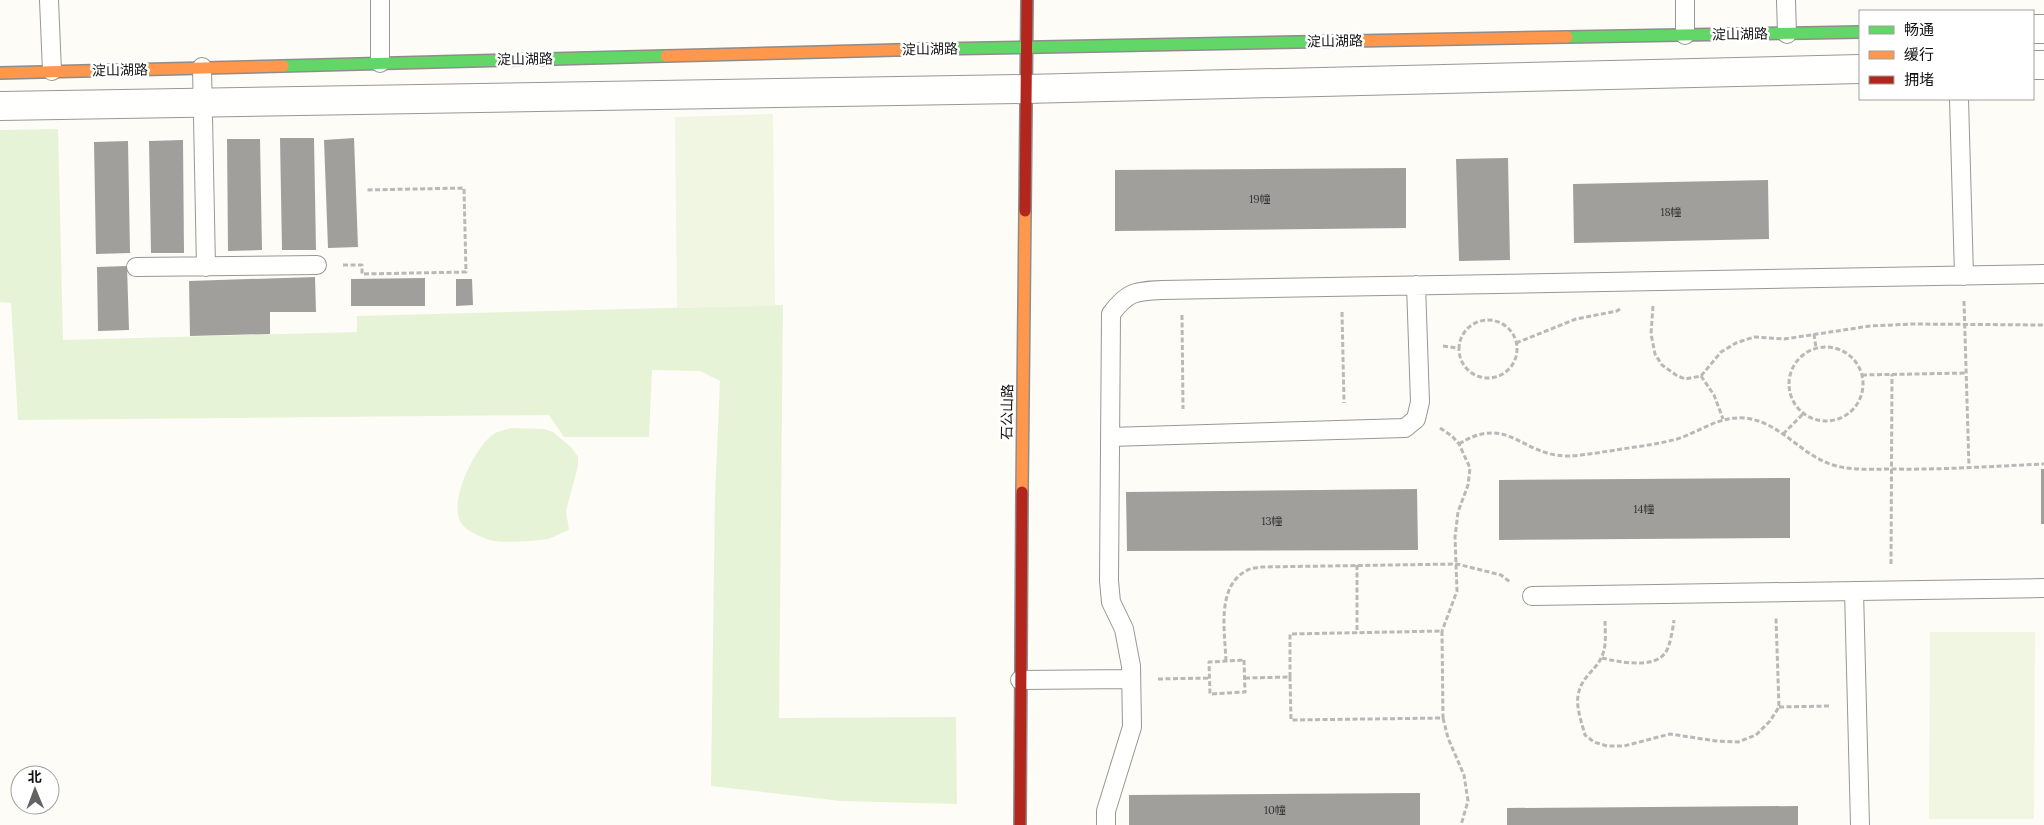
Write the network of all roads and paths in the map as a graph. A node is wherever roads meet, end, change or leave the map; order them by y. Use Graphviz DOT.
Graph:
graph roads {
  1 [pos="49,0"];
  2 [pos="380,0"];
  3 [pos="1026,0"];
  4 [pos="1685,0"];
  5 [pos="1786,0"];
  6 [pos="1859,32"];
  7 [pos="1787,34"];
  8 [pos="1685,35"];
  9 [pos="1025,47"];
  10 [pos="380,63"];
  11 [pos="202,68"];
  12 [pos="1859,69"];
  13 [pos="52,71"];
  14 [pos="0,73"];
  15 [pos="1025,89"];
  16 [pos="1959,100"];
  17 [pos="202,103"];
  18 [pos="0,106"];
  19 [pos="366,190"];
  20 [pos="317,265"];
  21 [pos="136,267"];
  22 [pos="206,267"];
  23 [pos="2044,274"];
  24 [pos="1964,276"];
  25 [pos="1656,281"];
  26 [pos="1416,285"];
  27 [pos="1341,286"];
  28 [pos="1182,289"];
  29 [pos="1965,324"];
  30 [pos="2044,324"];
  31 [pos="1814,334"];
  32 [pos="1516,343"];
  33 [pos="1816,348"];
  34 [pos="1966,373"];
  35 [pos="1892,374"];
  36 [pos="1862,375"];
  37 [pos="1701,376"];
  38 [pos="1804,414"];
  39 [pos="1416,419"];
  40 [pos="1723,419"];
  41 [pos="1345,431"];
  42 [pos="1783,434"];
  43 [pos="1184,435"];
  44 [pos="1110,437"];
  45 [pos="1459,444"];
  46 [pos="2044,464"];
  47 [pos="1969,468"];
  48 [pos="1892,469"];
  49 [pos="1457,564"];
  50 [pos="1357,566"];
  51 [pos="2044,588"];
  52 [pos="1854,590"];
  53 [pos="1891,590"];
  54 [pos="1776,592"];
  55 [pos="1674,594"];
  56 [pos="1606,595"];
  57 [pos="1532,596"];
  58 [pos="1442,631"];
  59 [pos="1357,633"];
  60 [pos="1602,658"];
  61 [pos="1226,661"];
  62 [pos="1290,677"];
  63 [pos="1210,678"];
  64 [pos="1245,678"];
  65 [pos="1131,679"];
  66 [pos="1020,680"];
  67 [pos="1857,706"];
  68 [pos="1779,707"];
  69 [pos="1443,718"];
  70 [pos="1020,825"];
  71 [pos="1106,825"];
  72 [pos="1461,825"];
  73 [pos="1860,825"];
  1 -- 13 [label="lane"];
  2 -- 10 [label="lane"];
  3 -- 9 [label="street, 石公山路"];
  4 -- 8 [label="lane"];
  5 -- 7 [label="lane"];
  6 -- 7 [label="street, 淀山湖路"];
  7 -- 8 [label="street, 淀山湖路"];
  8 -- 9 [label="street, 淀山湖路"];
  9 -- 10 [label="street, 淀山湖路"];
  9 -- 15 [label="street, 石公山路"];
  10 -- 11 [label="street, 淀山湖路"];
  11 -- 13 [label="street, 淀山湖路"];
  11 -- 17 [label="lane"];
  12 -- 15 [label="street"];
  13 -- 14 [label="street, 淀山湖路"];
  15 -- 17 [label="street"];
  15 -- 66 [label="street, 石公山路"];
  16 -- 24 [label="lane"];
  17 -- 18 [label="street"];
  17 -- 22 [label="lane"];
  19 -- 20 [label="path"];
  20 -- 22 [label="lane"];
  21 -- 22 [label="lane"];
  23 -- 24 [label="lane"];
  24 -- 25 [label="lane"];
  24 -- 29 [label="path"];
  25 -- 26 [label="lane"];
  25 -- 32 [label="path"];
  25 -- 37 [label="path"];
  26 -- 27 [label="lane"];
  26 -- 39 [label="lane"];
  27 -- 28 [label="lane"];
  27 -- 41 [label="path"];
  28 -- 43 [label="path"];
  28 -- 44 [label="lane"];
  29 -- 30 [label="path"];
  29 -- 31 [label="path"];
  29 -- 34 [label="path"];
  31 -- 33 [label="path"];
  31 -- 37 [label="path"];
  32 -- 32 [label="path"];
  33 -- 36 [label="path"];
  33 -- 38 [label="path"];
  34 -- 35 [label="path"];
  34 -- 47 [label="path"];
  35 -- 36 [label="path"];
  35 -- 48 [label="path"];
  36 -- 38 [label="path"];
  37 -- 40 [label="path"];
  38 -- 42 [label="path"];
  39 -- 41 [label="lane"];
  39 -- 45 [label="path"];
  40 -- 42 [label="path"];
  40 -- 45 [label="path"];
  41 -- 43 [label="lane"];
  42 -- 48 [label="path"];
  43 -- 44 [label="lane"];
  44 -- 65 [label="lane"];
  45 -- 49 [label="path"];
  46 -- 47 [label="path"];
  47 -- 48 [label="path"];
  48 -- 53 [label="path"];
  49 -- 50 [label="path"];
  49 -- 57 [label="path"];
  49 -- 58 [label="path"];
  50 -- 59 [label="path"];
  50 -- 61 [label="path"];
  51 -- 53 [label="lane"];
  52 -- 53 [label="lane"];
  52 -- 54 [label="lane"];
  52 -- 67 [label="lane"];
  54 -- 55 [label="lane"];
  54 -- 68 [label="path"];
  55 -- 56 [label="lane"];
  55 -- 60 [label="path"];
  56 -- 57 [label="lane"];
  56 -- 60 [label="path"];
  58 -- 59 [label="path"];
  58 -- 69 [label="path"];
  59 -- 62 [label="path"];
  60 -- 68 [label="path"];
  61 -- 63 [label="path"];
  61 -- 64 [label="path"];
  62 -- 64 [label="path"];
  62 -- 69 [label="path"];
  63 -- 64 [label="path"];
  63 -- 65 [label="path"];
  65 -- 66 [label="lane"];
  65 -- 71 [label="lane"];
  66 -- 70 [label="street, 石公山路"];
  67 -- 68 [label="path"];
  67 -- 73 [label="lane"];
  69 -- 72 [label="path"];
}
